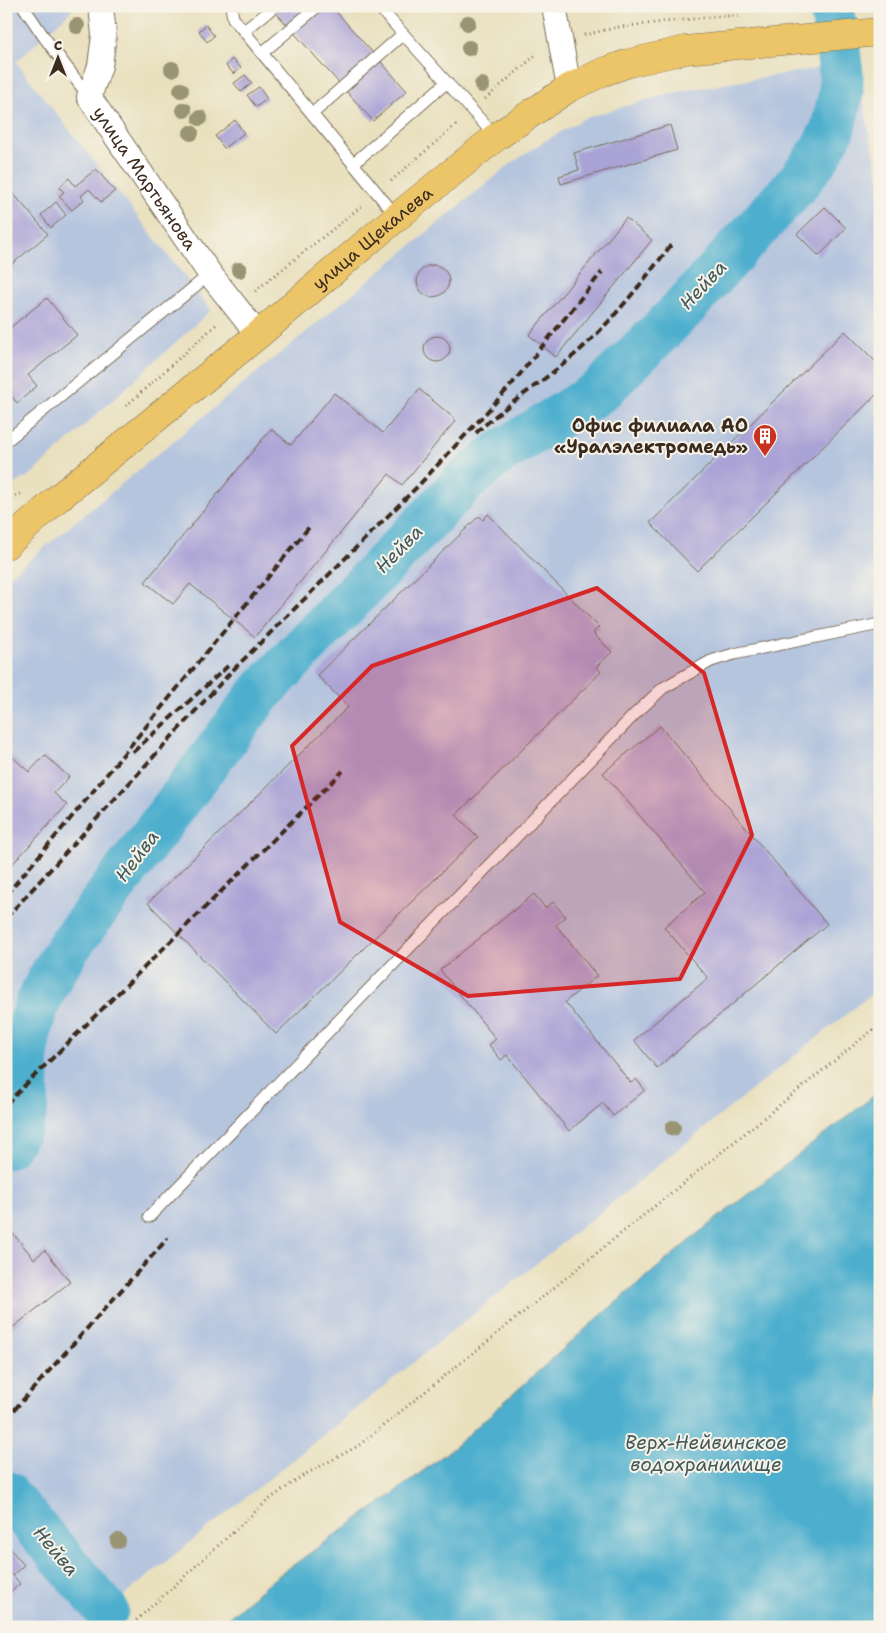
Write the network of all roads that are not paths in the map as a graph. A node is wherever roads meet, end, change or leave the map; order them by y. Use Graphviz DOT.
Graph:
graph roads {
  1 [pos="23,6"];
  2 [pos="101,6"];
  3 [pos="231,6"];
  4 [pos="275,6"];
  5 [pos="318,6"];
  6 [pos="378,6"];
  7 [pos="554,6"];
  8 [pos="244,31"];
  9 [pos="875,32"];
  10 [pos="403,34"];
  11 [pos="262,53"];
  12 [pos="446,82"];
  13 [pos="569,88"];
  14 [pos="89,97"];
  15 [pos="312,114"];
  16 [pos="496,136"];
  17 [pos="353,164"];
  18 [pos="397,217"];
  19 [pos="210,274"];
  20 [pos="258,335"];
  21 [pos="10,438"];
  22 [pos="6,544"];
  23 [pos="880,624"];
  24 [pos="149,1217"];
  1 -- 14 [label="lane"];
  2 -- 14 [label="street, улица Мартьянова"];
  3 -- 8 [label="lane"];
  4 -- 8 [label="lane"];
  5 -- 11 [label="lane"];
  6 -- 10 [label="lane"];
  7 -- 13 [label="street"];
  8 -- 11 [label="lane"];
  9 -- 13 [label="main road, улица Щекалева"];
  10 -- 12 [label="lane"];
  10 -- 15 [label="lane"];
  11 -- 15 [label="lane"];
  12 -- 16 [label="lane"];
  12 -- 17 [label="lane"];
  13 -- 16 [label="main road, улица Щекалева"];
  14 -- 19 [label="street, улица Мартьянова"];
  15 -- 17 [label="lane"];
  16 -- 18 [label="main road, улица Щекалева"];
  17 -- 18 [label="lane"];
  18 -- 20 [label="main road, улица Щекалева"];
  19 -- 20 [label="street, улица Мартьянова"];
  19 -- 21 [label="lane"];
  20 -- 22 [label="main road, улица Щекалева"];
  23 -- 24 [label="lane"];
}
